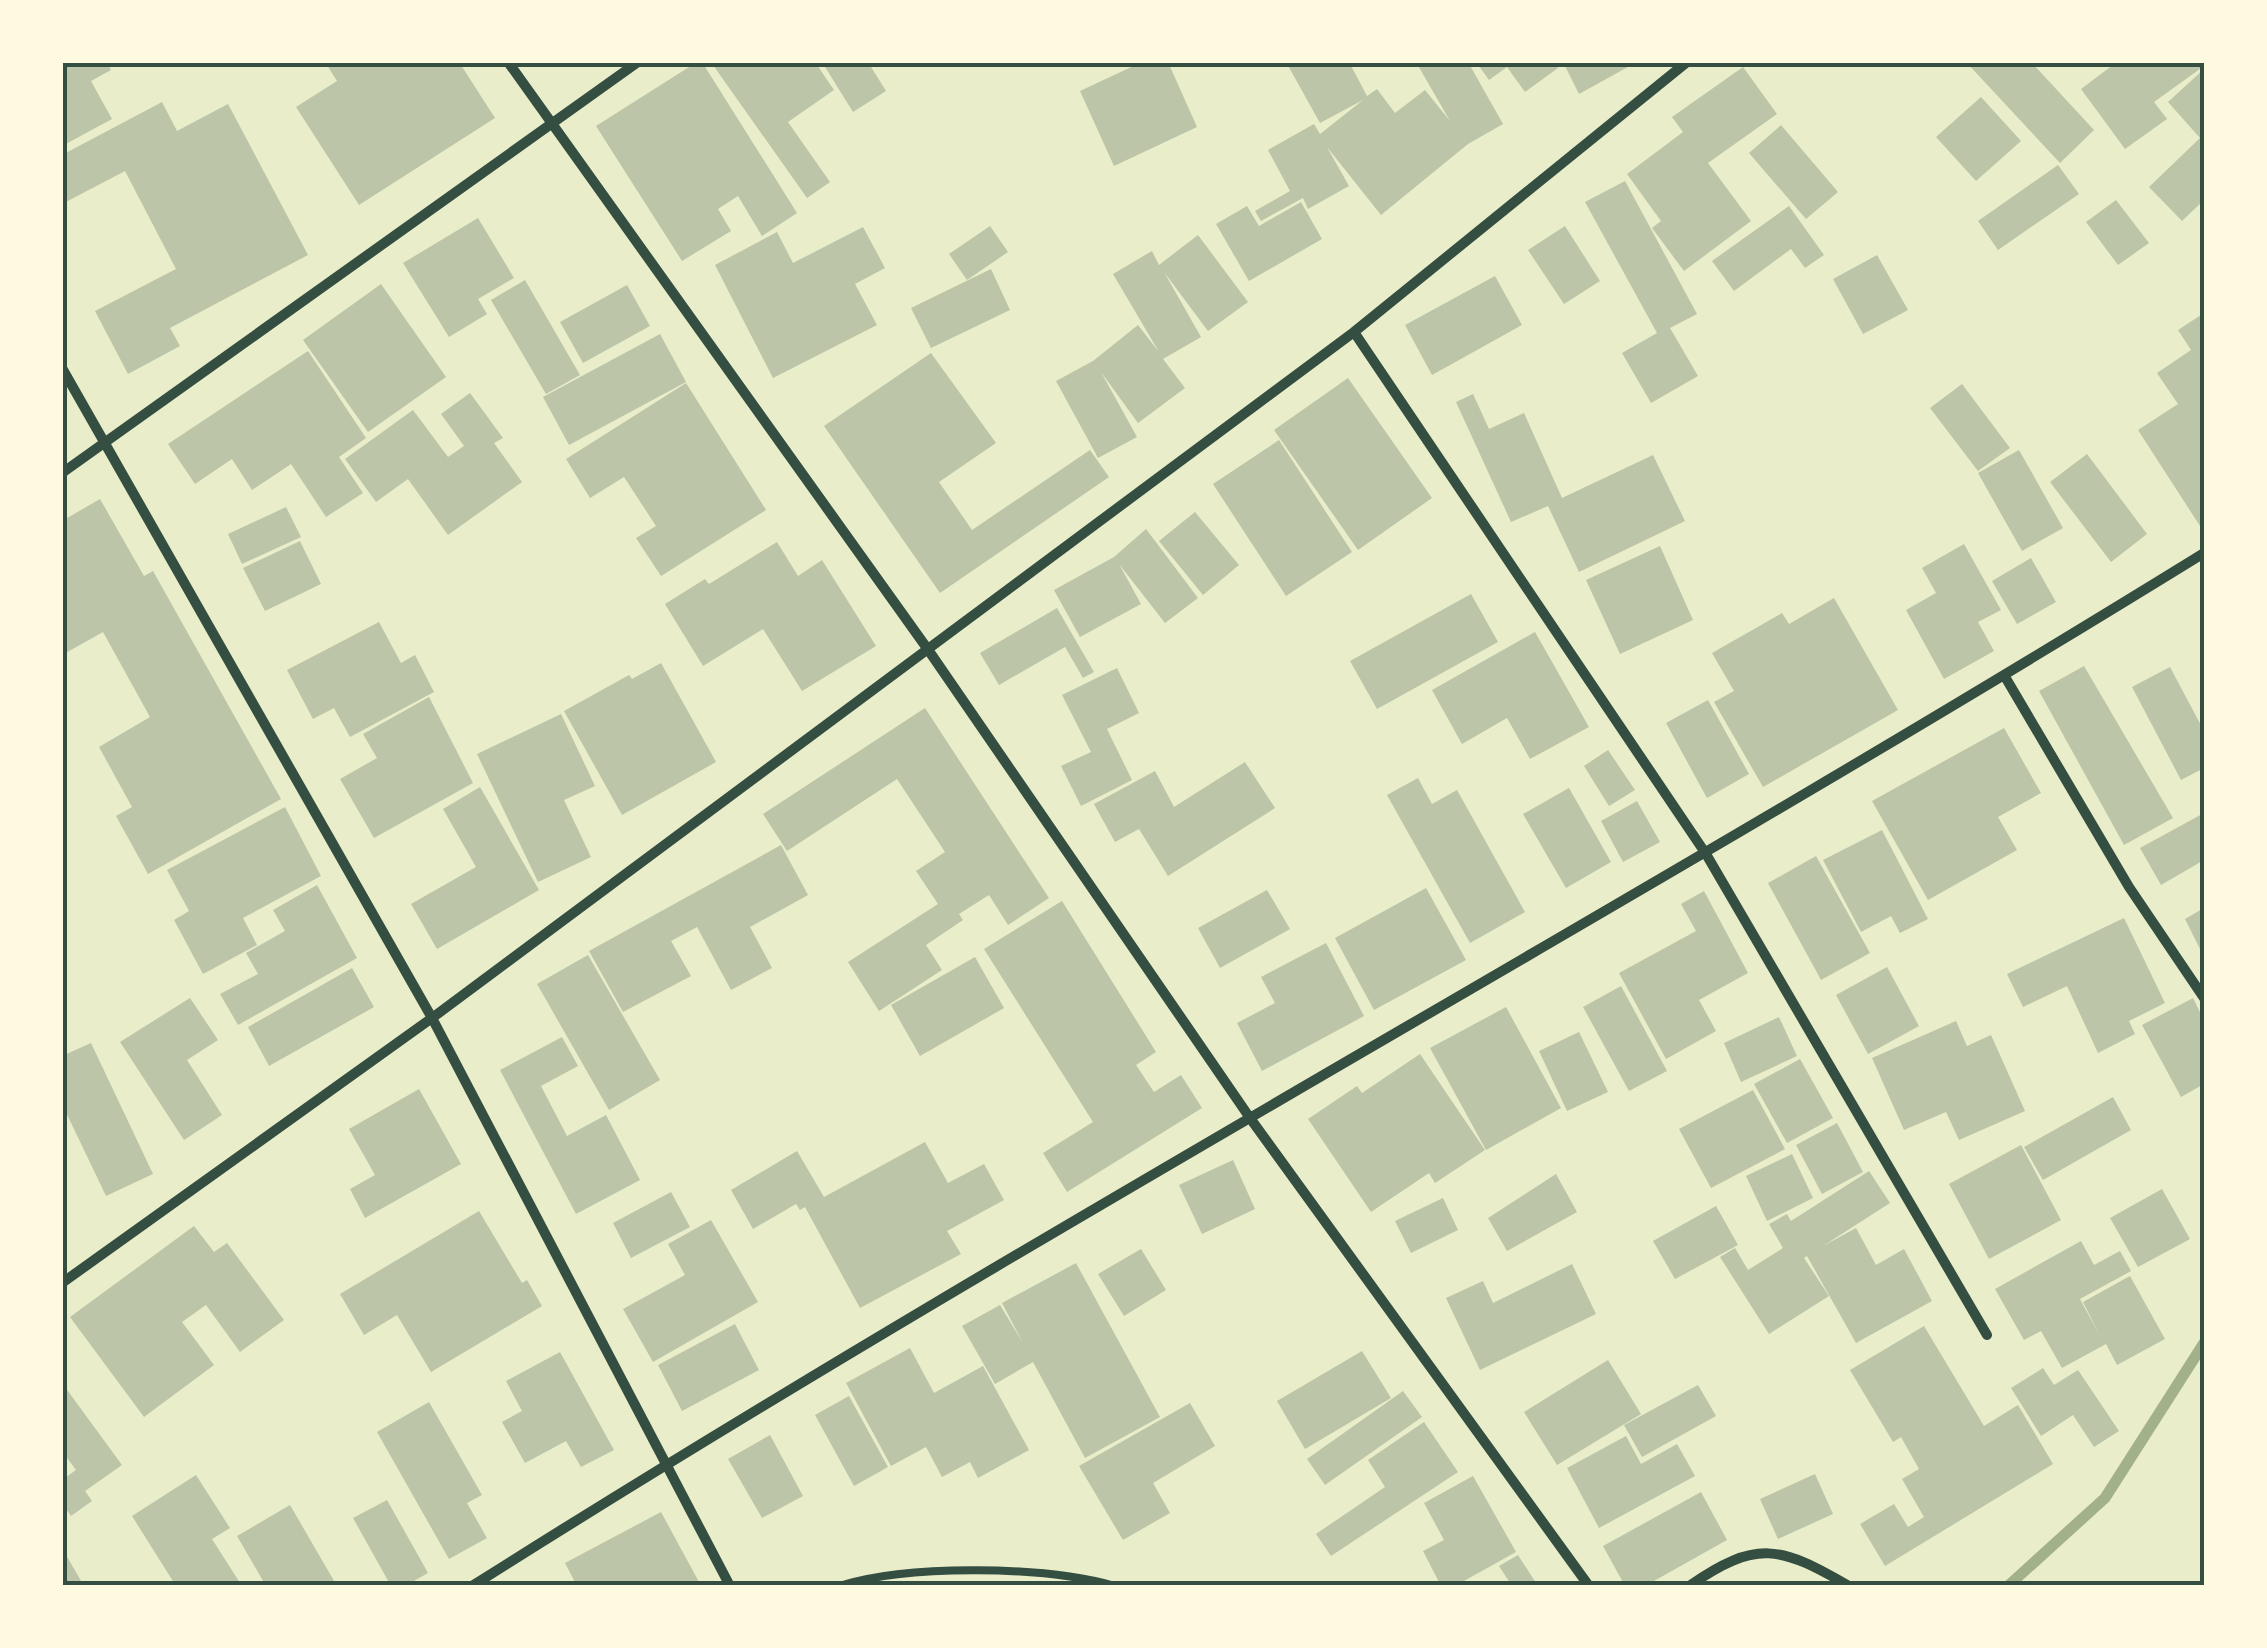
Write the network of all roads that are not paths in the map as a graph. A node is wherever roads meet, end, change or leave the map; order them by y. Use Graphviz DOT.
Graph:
graph roads {
  1 [pos="508,62"];
  2 [pos="638,62"];
  3 [pos="1688,62"];
  4 [pos="551,123"];
  5 [pos="1354,332"];
  6 [pos="62,368"];
  7 [pos="102,444"];
  8 [pos="62,473"];
  9 [pos="2204,552"];
  10 [pos="930,650"];
  11 [pos="2004,676"];
  12 [pos="1706,854"];
  13 [pos="2204,998"];
  14 [pos="432,1018"];
  15 [pos="1250,1118"];
  16 [pos="62,1284"];
  17 [pos="1987,1335"];
  18 [pos="663,1465"];
  19 [pos="472,1586"];
  20 [pos="730,1586"];
  21 [pos="838,1586"];
  22 [pos="1115,1586"];
  23 [pos="1589,1586"];
  24 [pos="1689,1586"];
  25 [pos="1850,1586"];
  1 -- 4 [label="street"];
  2 -- 4 [label="street"];
  3 -- 5 [label="street"];
  4 -- 7 [label="street"];
  4 -- 10 [label="street"];
  5 -- 10 [label="street"];
  5 -- 12 [label="street"];
  6 -- 7 [label="street"];
  7 -- 8 [label="street"];
  7 -- 14 [label="street"];
  9 -- 11 [label="street"];
  10 -- 14 [label="street"];
  10 -- 15 [label="street"];
  11 -- 12 [label="street"];
  11 -- 13 [label="street"];
  12 -- 15 [label="street"];
  12 -- 17 [label="street"];
  14 -- 16 [label="street"];
  14 -- 18 [label="street"];
  15 -- 18 [label="street"];
  15 -- 23 [label="street"];
  18 -- 19 [label="street"];
  18 -- 20 [label="street"];
  21 -- 22 [label="lane"];
  24 -- 25 [label="street"];
}
